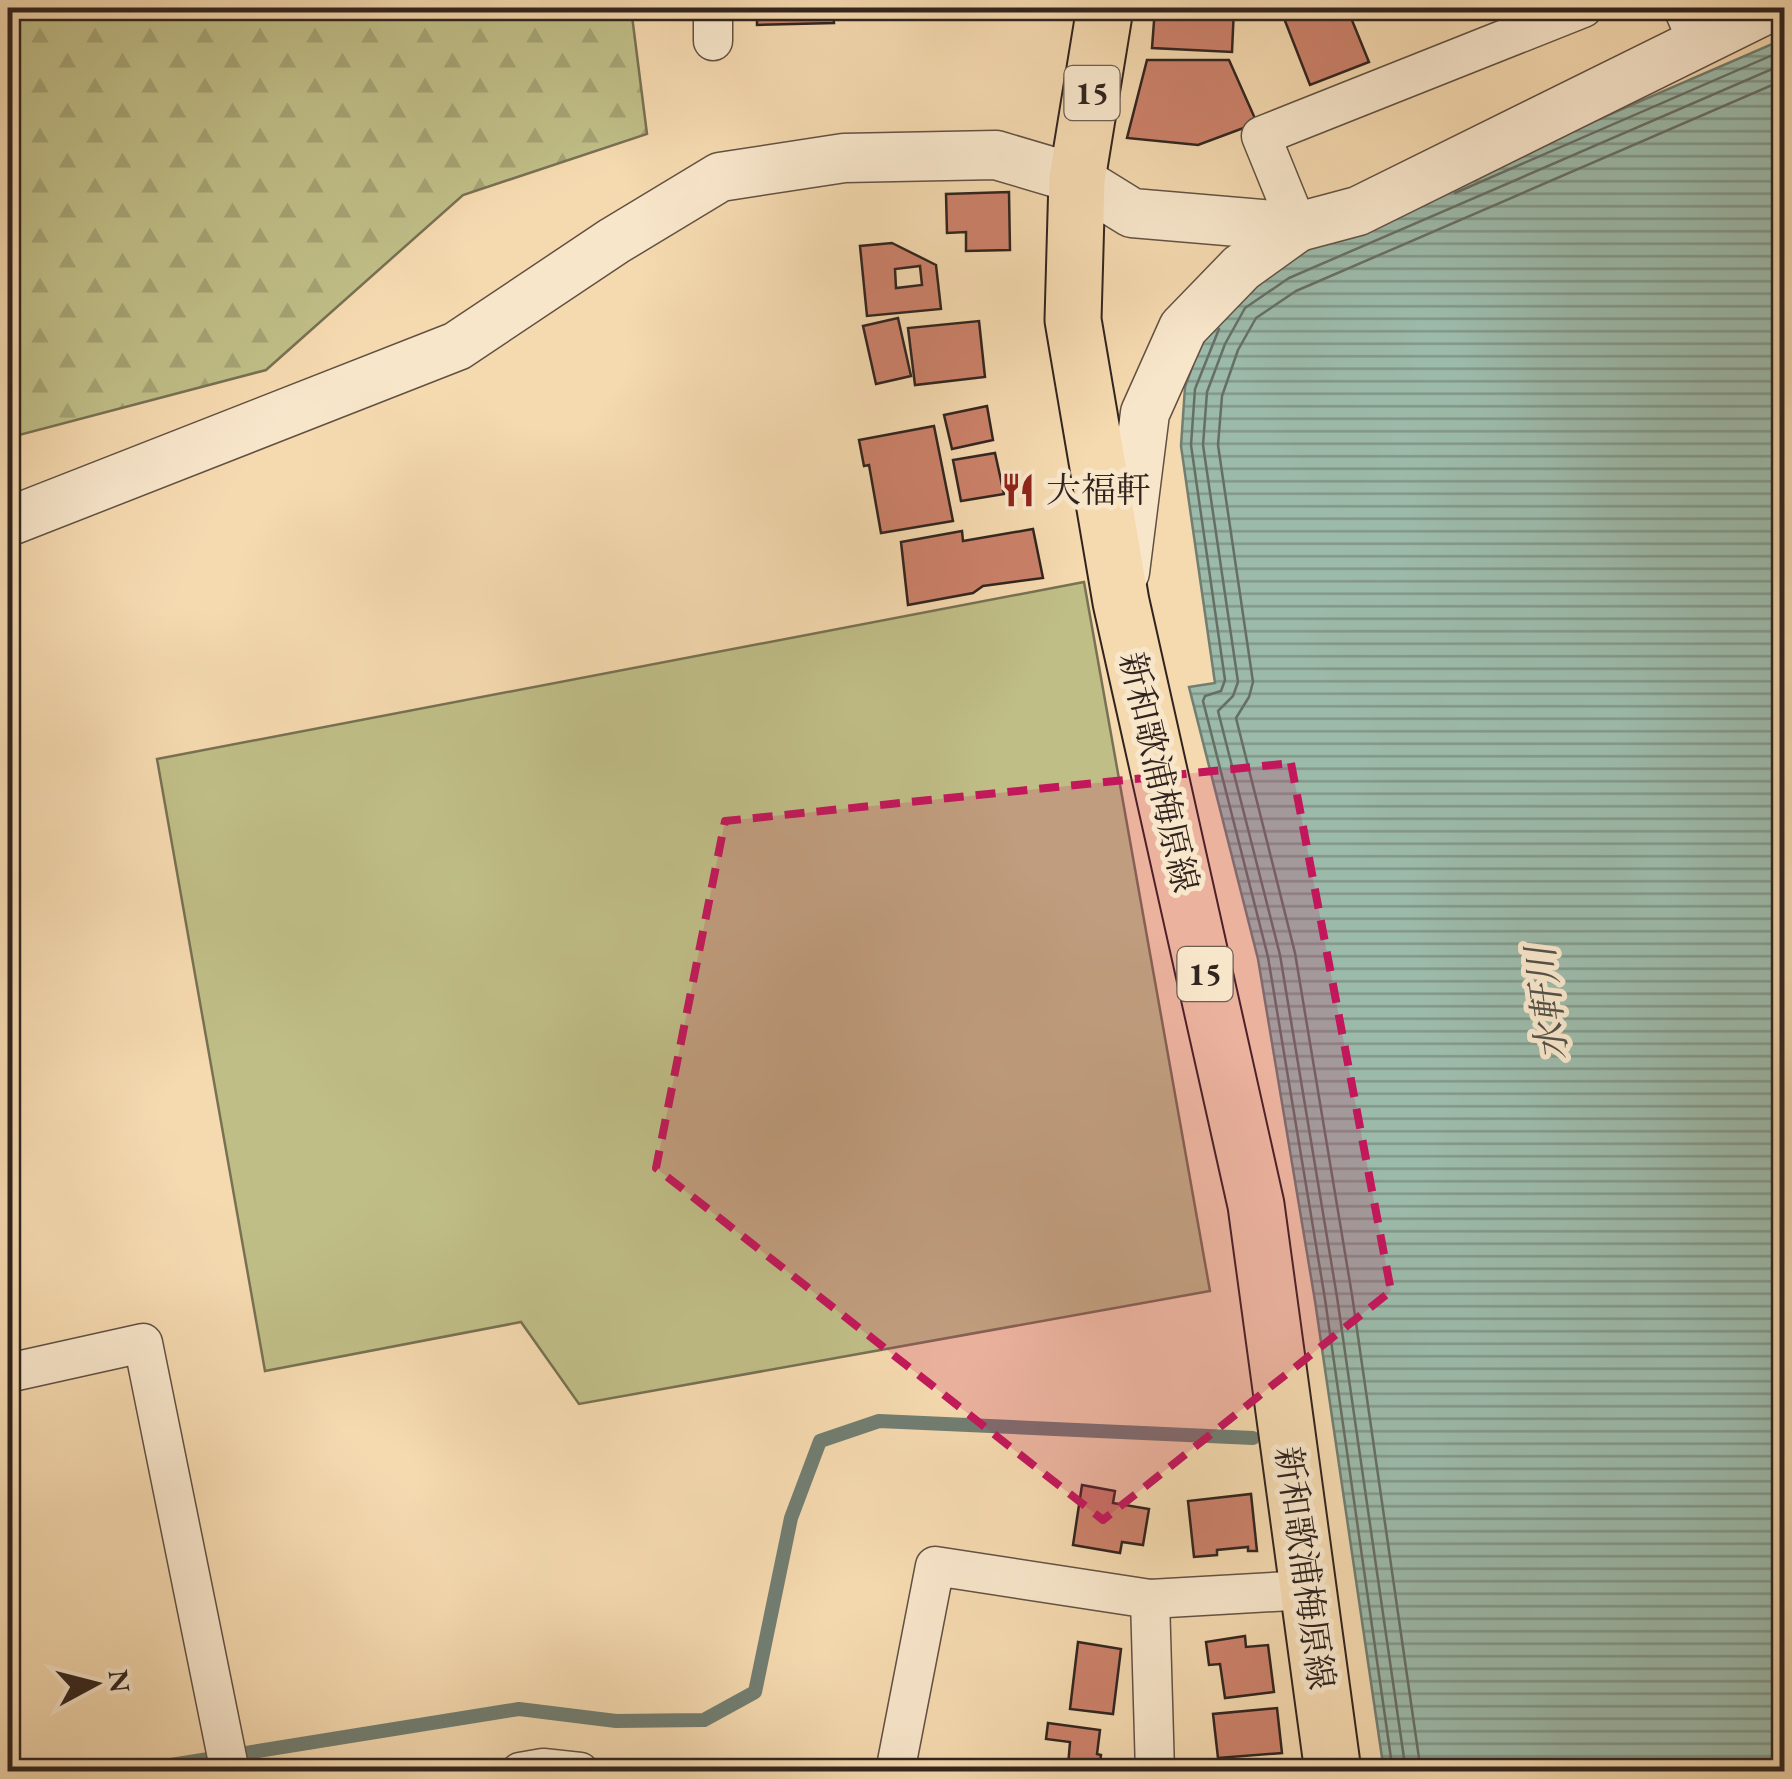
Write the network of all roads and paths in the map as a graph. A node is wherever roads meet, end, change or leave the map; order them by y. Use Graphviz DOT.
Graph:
graph roads {
  1 [pos="1105,8"];
  2 [pos="1583,8"];
  3 [pos="1770,8"];
  4 [pos="1690,24"];
  5 [pos="1077,179"];
  6 [pos="1298,227"];
  7 [pos="8,522"];
  8 [pos="1121,602"];
  9 [pos="8,1373"];
  10 [pos="1307,1590"];
  11 [pos="1150,1598"];
  12 [pos="230,1772"];
  13 [pos="520,1772"];
  14 [pos="580,1772"];
  15 [pos="895,1772"];
  16 [pos="1155,1772"];
  17 [pos="1333,1772"];
  1 -- 5 [label="main road, 新和歌浦梅原線 / 15"];
  2 -- 6 [label="street"];
  3 -- 4 [label="street"];
  4 -- 6 [label="street"];
  5 -- 6 [label="street"];
  5 -- 7 [label="street"];
  5 -- 8 [label="main road, 新和歌浦梅原線 / 15"];
  6 -- 8 [label="street"];
  8 -- 10 [label="main road, 新和歌浦梅原線 / 15"];
  9 -- 12 [label="street"];
  10 -- 11 [label="street"];
  10 -- 17 [label="main road, 新和歌浦梅原線 / 15"];
  11 -- 15 [label="street"];
  11 -- 16 [label="street"];
  13 -- 14 [label="street"];
}
